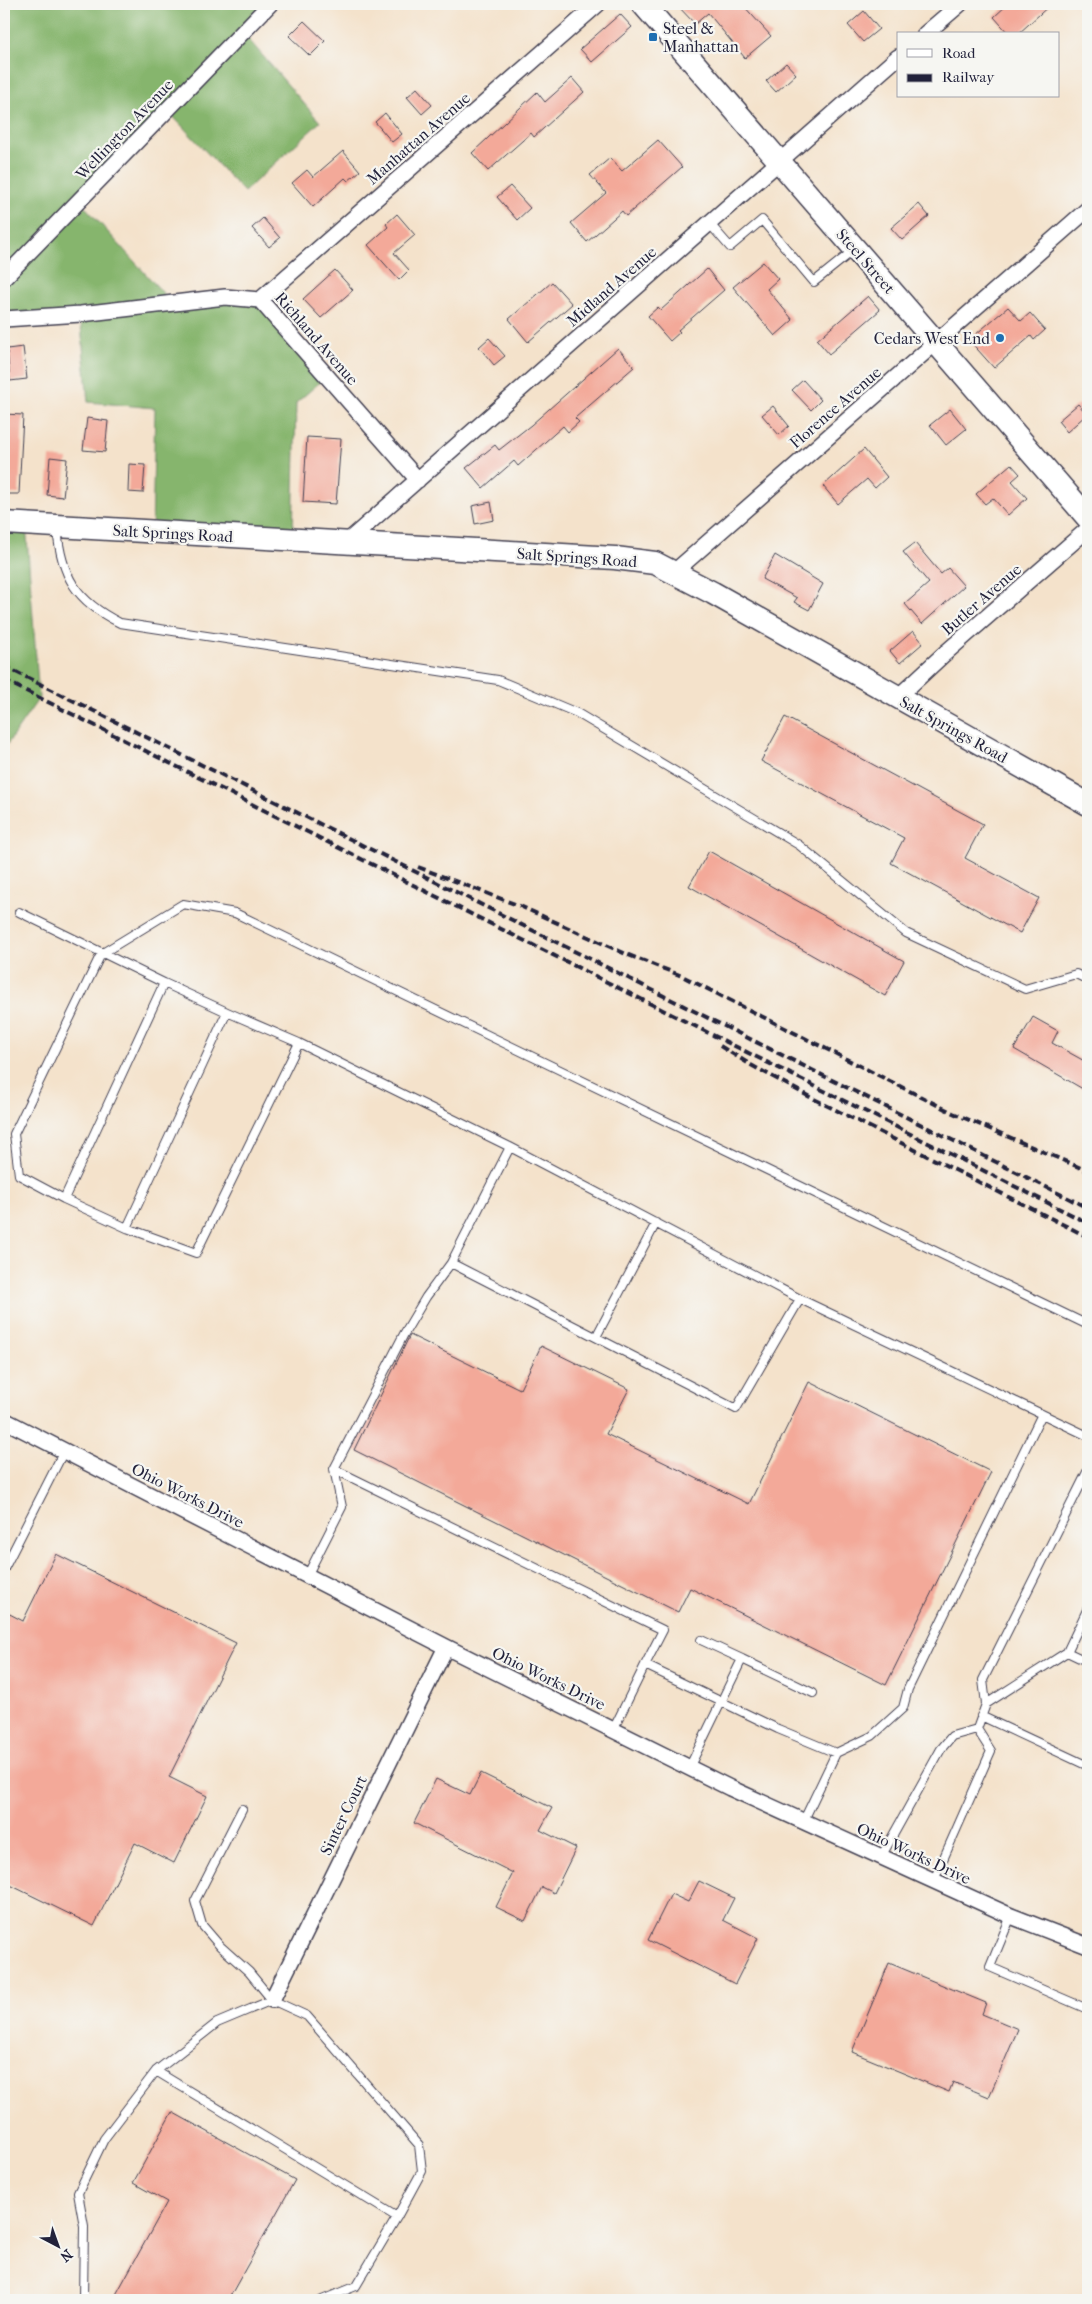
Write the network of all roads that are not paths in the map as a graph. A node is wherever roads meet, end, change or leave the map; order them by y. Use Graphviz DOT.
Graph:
graph roads {
  1 [pos="270,4"];
  2 [pos="598,4"];
  3 [pos="643,4"];
  4 [pos="960,4"];
  5 [pos="927,32"];
  6 [pos="897,58"];
  7 [pos="780,162"];
  8 [pos="1088,209"];
  9 [pos="709,223"];
  10 [pos="855,249"];
  11 [pos="4,278"];
  12 [pos="260,300"];
  13 [pos="4,319"];
  14 [pos="936,341"];
  15 [pos="418,480"];
  16 [pos="1088,518"];
  17 [pos="4,523"];
  18 [pos="57,526"];
  19 [pos="1088,529"];
  20 [pos="347,542"];
  21 [pos="673,573"];
  22 [pos="898,697"];
  23 [pos="1088,804"];
  24 [pos="19,912"];
  25 [pos="101,954"];
  26 [pos="1088,980"];
  27 [pos="164,983"];
  28 [pos="227,1012"];
  29 [pos="299,1043"];
  30 [pos="510,1147"];
  31 [pos="64,1199"];
  32 [pos="656,1224"];
  33 [pos="127,1228"];
  34 [pos="452,1262"];
  35 [pos="800,1299"];
  36 [pos="1088,1325"];
  37 [pos="596,1337"];
  38 [pos="1042,1414"];
  39 [pos="4,1420"];
  40 [pos="1088,1436"];
  41 [pos="64,1451"];
  42 [pos="334,1469"];
  43 [pos="1088,1470"];
  44 [pos="7,1555"];
  45 [pos="4,1569"];
  46 [pos="307,1576"];
  47 [pos="1088,1608"];
  48 [pos="701,1640"];
  49 [pos="446,1647"];
  50 [pos="1067,1652"];
  51 [pos="742,1659"];
  52 [pos="1088,1662"];
  53 [pos="645,1665"];
  54 [pos="813,1693"];
  55 [pos="720,1701"];
  56 [pos="986,1704"];
  57 [pos="981,1716"];
  58 [pos="977,1729"];
  59 [pos="613,1730"];
  60 [pos="836,1753"];
  61 [pos="1088,1765"];
  62 [pos="689,1768"];
  63 [pos="242,1809"];
  64 [pos="803,1822"];
  65 [pos="881,1857"];
  66 [pos="934,1880"];
  67 [pos="1010,1916"];
  68 [pos="1088,1946"];
  69 [pos="272,2000"];
  70 [pos="1088,2002"];
  71 [pos="156,2072"];
  72 [pos="397,2217"];
  73 [pos="83,2300"];
  74 [pos="322,2300"];
  1 -- 11 [label="street, Wellington Avenue"];
  2 -- 12 [label="street, Manhattan Avenue"];
  3 -- 7 [label="street, Steel Street"];
  4 -- 5 [label="street"];
  6 -- 7 [label="street, Midland Avenue"];
  7 -- 9 [label="street, Midland Avenue"];
  7 -- 10 [label="street, Steel Street"];
  8 -- 14 [label="street, Florence Avenue"];
  9 -- 10 [label="lane"];
  9 -- 15 [label="street, Midland Avenue"];
  10 -- 14 [label="street, Steel Street"];
  12 -- 13 [label="street, Richland Avenue"];
  12 -- 15 [label="street, Richland Avenue"];
  14 -- 16 [label="street, Steel Street"];
  14 -- 21 [label="street, Florence Avenue"];
  15 -- 20 [label="street, Midland Avenue"];
  17 -- 18 [label="street, Salt Springs Road"];
  18 -- 20 [label="street, Salt Springs Road"];
  18 -- 26 [label="lane"];
  19 -- 22 [label="street, Butler Avenue"];
  20 -- 21 [label="street, Salt Springs Road"];
  21 -- 22 [label="street, Salt Springs Road"];
  22 -- 23 [label="street, Salt Springs Road"];
  24 -- 25 [label="lane"];
  25 -- 27 [label="lane"];
  25 -- 31 [label="lane"];
  25 -- 36 [label="lane"];
  27 -- 28 [label="lane"];
  27 -- 31 [label="lane"];
  28 -- 29 [label="lane"];
  28 -- 33 [label="lane"];
  29 -- 30 [label="lane"];
  29 -- 33 [label="lane"];
  30 -- 32 [label="lane"];
  30 -- 34 [label="lane"];
  31 -- 33 [label="lane"];
  32 -- 35 [label="lane"];
  32 -- 37 [label="lane"];
  34 -- 37 [label="lane"];
  34 -- 42 [label="lane"];
  35 -- 37 [label="lane"];
  35 -- 38 [label="lane"];
  38 -- 40 [label="lane"];
  38 -- 60 [label="lane"];
  39 -- 41 [label="street, Ohio Works Drive"];
  41 -- 44 [label="lane"];
  41 -- 46 [label="street, Ohio Works Drive"];
  42 -- 46 [label="lane"];
  42 -- 53 [label="lane"];
  43 -- 56 [label="lane"];
  44 -- 45 [label="lane"];
  46 -- 49 [label="street, Ohio Works Drive"];
  47 -- 50 [label="lane"];
  48 -- 51 [label="lane"];
  49 -- 59 [label="street, Ohio Works Drive"];
  49 -- 69 [label="street, Sinter Court"];
  50 -- 52 [label="lane"];
  50 -- 56 [label="lane"];
  51 -- 54 [label="lane"];
  51 -- 55 [label="lane"];
  53 -- 55 [label="lane"];
  53 -- 59 [label="lane"];
  55 -- 60 [label="lane"];
  55 -- 62 [label="lane"];
  56 -- 57 [label="lane"];
  57 -- 58 [label="lane"];
  57 -- 61 [label="lane"];
  58 -- 65 [label="lane"];
  58 -- 66 [label="lane"];
  59 -- 62 [label="street, Ohio Works Drive"];
  60 -- 64 [label="lane"];
  62 -- 64 [label="street, Ohio Works Drive"];
  63 -- 69 [label="lane"];
  64 -- 65 [label="street, Ohio Works Drive"];
  65 -- 66 [label="street, Ohio Works Drive"];
  66 -- 67 [label="street, Ohio Works Drive"];
  67 -- 68 [label="street, Ohio Works Drive"];
  67 -- 70 [label="lane"];
  69 -- 71 [label="lane"];
  69 -- 72 [label="lane"];
  71 -- 72 [label="lane"];
  71 -- 73 [label="lane"];
  72 -- 74 [label="lane"];
}
